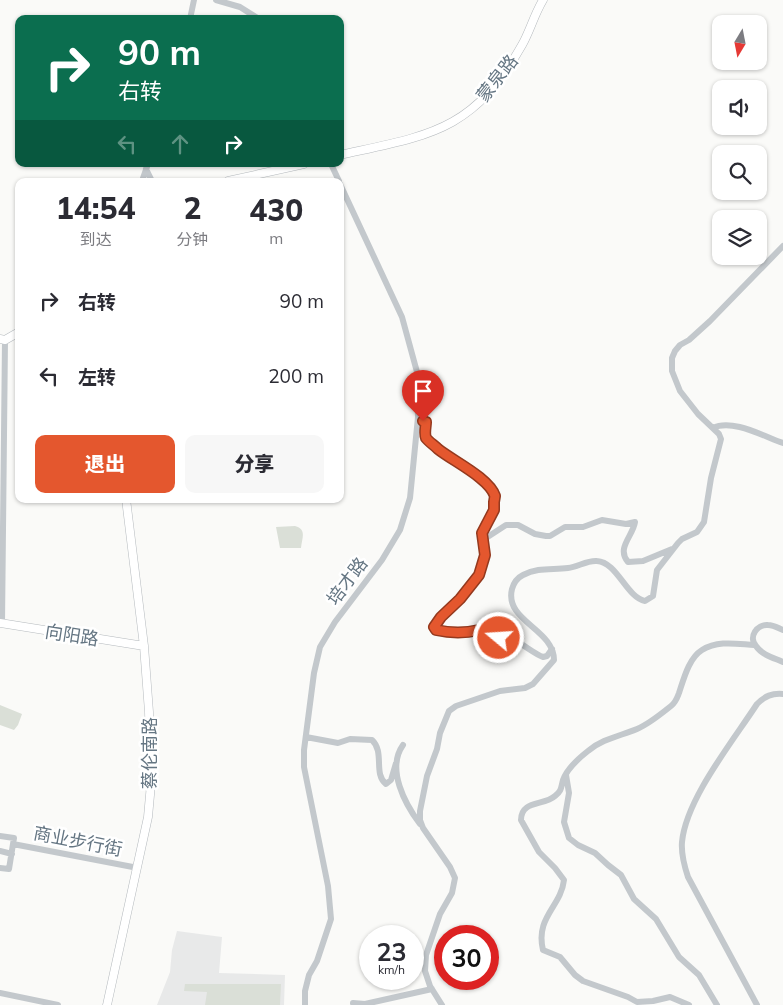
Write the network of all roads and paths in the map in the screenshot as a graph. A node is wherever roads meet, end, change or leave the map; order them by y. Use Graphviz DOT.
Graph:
graph roads {
  1 [pos="194,0"];
  2 [pos="216,0"];
  3 [pos="542,0"];
  4 [pos="191,15"];
  5 [pos="253,15"];
  6 [pos="344,154"];
  7 [pos="291,167"];
  8 [pos="241,178"];
  9 [pos="344,194"];
  10 [pos="783,246"];
  11 [pos="15,334"];
  12 [pos="2,340"];
  13 [pos="418,420"];
  14 [pos="713,428"];
  15 [pos="783,443"];
  16 [pos="126,503"];
  17 [pos="484,541"];
  18 [pos="674,548"];
  19 [pos="1,624"];
  20 [pos="783,630"];
  21 [pos="754,645"];
  22 [pos="144,646"];
  23 [pos="552,649"];
  24 [pos="783,662"];
  25 [pos="783,694"];
  26 [pos="306,737"];
  27 [pos="403,745"];
  28 [pos="396,763"];
  29 [pos="566,775"];
  30 [pos="423,827"];
  31 [pos="0,836"];
  32 [pos="13,844"];
  33 [pos="0,851"];
  34 [pos="12,854"];
  35 [pos="0,868"];
  36 [pos="138,868"];
  37 [pos="432,989"];
  38 [pos="0,993"];
  39 [pos="353,1004"];
  40 [pos="58,1005"];
  41 [pos="107,1005"];
  42 [pos="305,1005"];
  43 [pos="442,1005"];
  44 [pos="689,1005"];
  45 [pos="716,1005"];
  46 [pos="757,1005"];
  1 -- 4 [label="street"];
  2 -- 5 [label="street"];
  3 -- 6 [label="main road, 蒙泉路"];
  7 -- 8 [label="main road"];
  9 -- 13 [label="street, 培才路"];
  10 -- 14 [label="street"];
  11 -- 12 [label="main road"];
  12 -- 19 [label="street"];
  13 -- 17 [label="street"];
  13 -- 26 [label="street, 培才路"];
  14 -- 15 [label="street"];
  14 -- 18 [label="street"];
  16 -- 22 [label="main road, 蔡伦南路"];
  17 -- 18 [label="street"];
  17 -- 23 [label="street"];
  18 -- 23 [label="street"];
  19 -- 22 [label="main road, 向阳路"];
  20 -- 21 [label="street"];
  21 -- 24 [label="street"];
  21 -- 29 [label="street"];
  22 -- 36 [label="main road, 蔡伦南路"];
  23 -- 30 [label="street"];
  25 -- 46 [label="street"];
  26 -- 28 [label="street"];
  26 -- 42 [label="street, 培才路"];
  27 -- 28 [label="street"];
  28 -- 30 [label="street"];
  29 -- 44 [label="street"];
  29 -- 45 [label="street"];
  30 -- 37 [label="street"];
  31 -- 32 [label="street, 商业步行街"];
  32 -- 34 [label="street, 商业步行街"];
  32 -- 36 [label="street, 商业步行街"];
  33 -- 34 [label="street, 商业步行街"];
  34 -- 35 [label="street, 商业步行街"];
  36 -- 41 [label="main road, 蔡伦南路"];
  37 -- 39 [label="street"];
  37 -- 43 [label="street"];
  38 -- 40 [label="street"];
}
